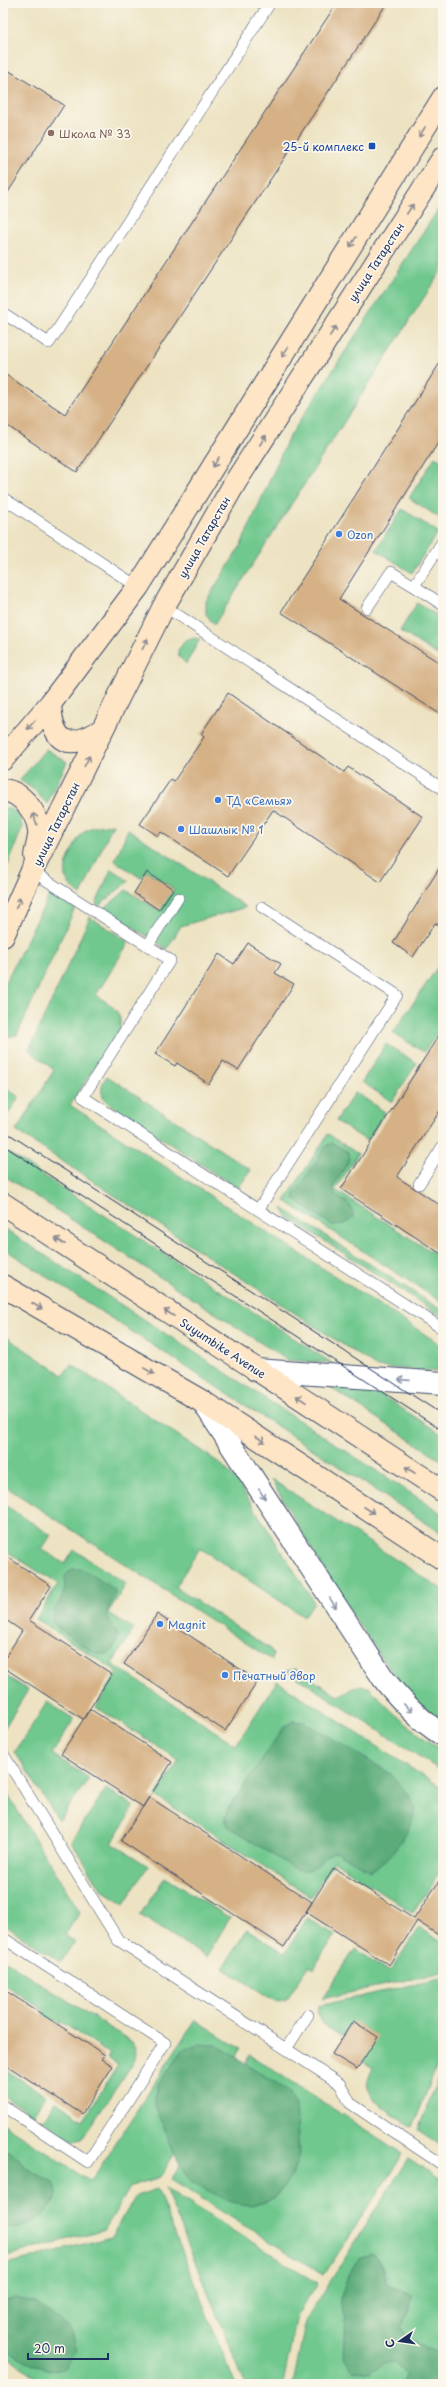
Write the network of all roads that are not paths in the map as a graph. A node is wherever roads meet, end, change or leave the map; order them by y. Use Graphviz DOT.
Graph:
graph roads {
  1 [pos="270,3"];
  2 [pos="443,98"];
  3 [pos="443,158"];
  4 [pos="3,313"];
  5 [pos="3,498"];
  6 [pos="443,541"];
  7 [pos="414,586"];
  8 [pos="138,587"];
  9 [pos="443,605"];
  10 [pos="164,606"];
  11 [pos="367,608"];
  12 [pos="50,704"];
  13 [pos="102,730"];
  14 [pos="3,759"];
  15 [pos="443,789"];
  16 [pos="3,790"];
  17 [pos="32,871"];
  18 [pos="178,898"];
  19 [pos="262,907"];
  20 [pos="3,936"];
  21 [pos="148,945"];
  22 [pos="443,1146"];
  23 [pos="419,1184"];
  24 [pos="3,1204"];
  25 [pos="258,1210"];
  26 [pos="3,1286"];
  27 [pos="443,1329"];
  28 [pos="256,1370"];
  29 [pos="443,1383"];
  30 [pos="203,1402"];
  31 [pos="443,1491"];
  32 [pos="443,1559"];
  33 [pos="443,1735"];
  34 [pos="3,1754"];
  35 [pos="3,1938"];
  36 [pos="308,2015"];
  37 [pos="286,2049"];
  38 [pos="3,2106"];
  39 [pos="443,2165"];
  1 -- 4 [label="lane"];
  2 -- 8 [label="street, one-way"];
  10 -- 3 [label="street, улица Татарстан, one-way"];
  5 -- 8 [label="lane"];
  6 -- 7 [label="lane"];
  7 -- 9 [label="lane"];
  7 -- 11 [label="lane"];
  8 -- 12 [label="street"];
  13 -- 10 [label="street, улица Татарстан, one-way"];
  10 -- 15 [label="lane"];
  12 -- 13 [label="street"];
  12 -- 14 [label="street, one-way"];
  17 -- 13 [label="street, улица Татарстан, one-way"];
  17 -- 16 [label="street, one-way"];
  20 -- 17 [label="street, улица Татарстан, one-way"];
  17 -- 21 [label="lane"];
  18 -- 21 [label="lane"];
  19 -- 25 [label="lane"];
  21 -- 25 [label="lane"];
  22 -- 23 [label="lane"];
  28 -- 24 [label="street, Suyumbike Avenue, one-way"];
  25 -- 27 [label="lane"];
  26 -- 30 [label="street, one-way"];
  29 -- 28 [label="street, one-way"];
  31 -- 28 [label="street, Suyumbike Avenue, one-way"];
  30 -- 32 [label="street, one-way"];
  30 -- 33 [label="street, one-way"];
  34 -- 37 [label="lane"];
  35 -- 38 [label="lane"];
  36 -- 37 [label="lane"];
  37 -- 39 [label="lane"];
}
